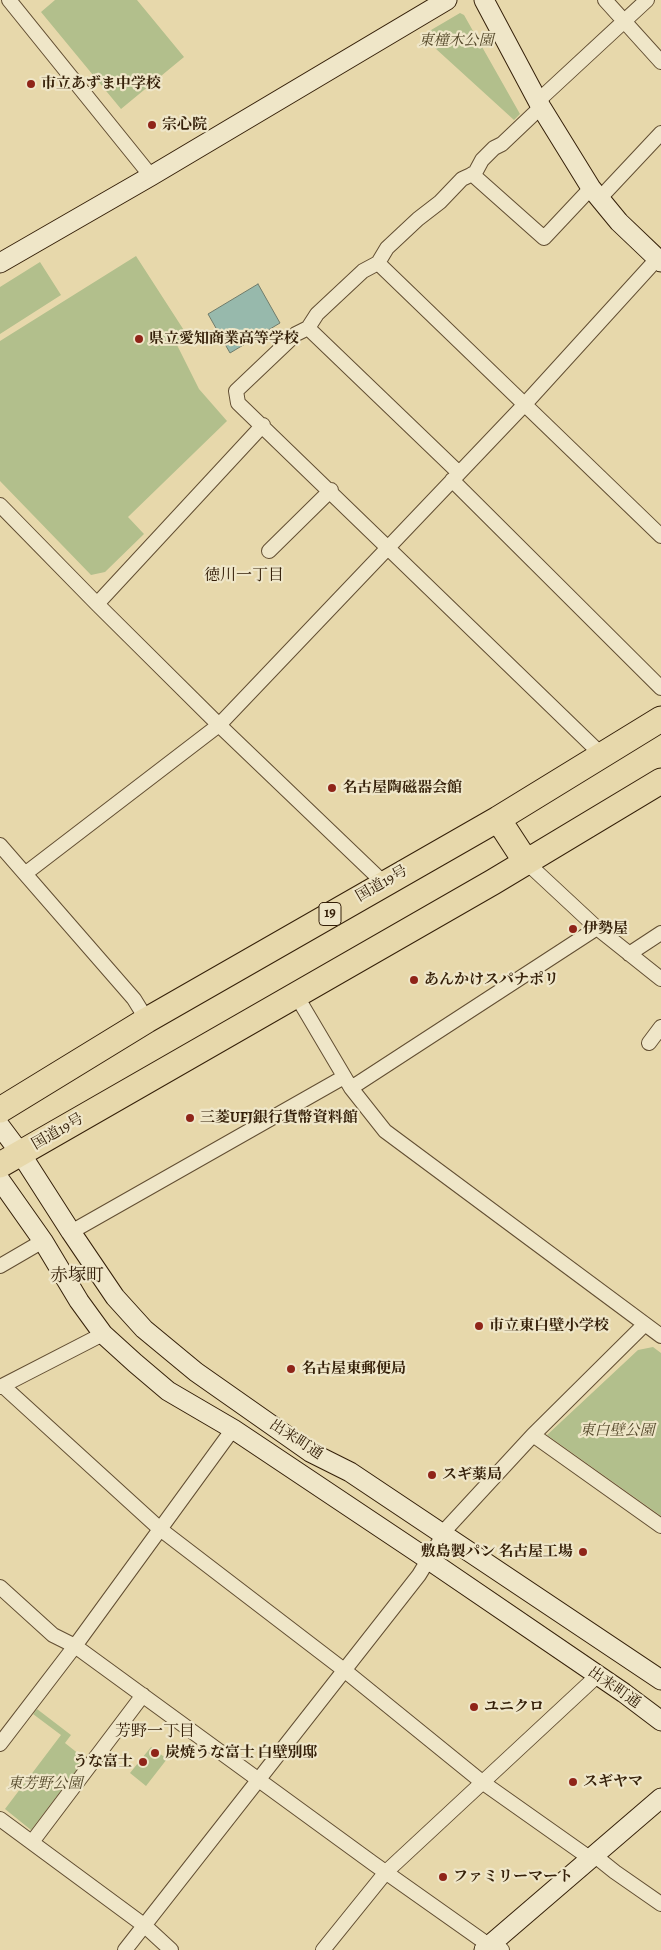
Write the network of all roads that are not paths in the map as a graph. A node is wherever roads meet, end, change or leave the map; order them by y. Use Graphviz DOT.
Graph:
graph roads {
  1 [pos="9,0"];
  2 [pos="447,0"];
  3 [pos="484,0"];
  4 [pos="605,0"];
  5 [pos="646,0"];
  6 [pos="624,21"];
  7 [pos="661,62"];
  8 [pos="540,104"];
  9 [pos="661,133"];
  10 [pos="472,174"];
  11 [pos="152,176"];
  12 [pos="596,193"];
  13 [pos="659,261"];
  14 [pos="0,263"];
  15 [pos="378,263"];
  16 [pos="308,328"];
  17 [pos="525,404"];
  18 [pos="263,425"];
  19 [pos="455,477"];
  20 [pos="331,490"];
  21 [pos="0,505"];
  22 [pos="661,536"];
  23 [pos="389,546"];
  24 [pos="269,551"];
  25 [pos="97,604"];
  26 [pos="661,688"];
  27 [pos="661,719"];
  28 [pos="219,725"];
  29 [pos="602,754"];
  30 [pos="661,781"];
  31 [pos="498,818"];
  32 [pos="2,852"];
  33 [pos="526,862"];
  34 [pos="26,874"];
  35 [pos="384,883"];
  36 [pos="597,928"];
  37 [pos="661,933"];
  38 [pos="628,954"];
  39 [pos="661,979"];
  40 [pos="296,995"];
  41 [pos="147,1020"];
  42 [pos="661,1027"];
  43 [pos="649,1043"];
  44 [pos="348,1082"];
  45 [pos="0,1110"];
  46 [pos="0,1126"];
  47 [pos="10,1159"];
  48 [pos="0,1180"];
  49 [pos="71,1232"];
  50 [pos="43,1241"];
  51 [pos="0,1266"];
  52 [pos="644,1325"];
  53 [pos="103,1334"];
  54 [pos="661,1336"];
  55 [pos="1,1386"];
  56 [pos="233,1429"];
  57 [pos="533,1436"];
  58 [pos="661,1526"];
  59 [pos="160,1529"];
  60 [pos="443,1534"];
  61 [pos="429,1560"];
  62 [pos="0,1587"];
  63 [pos="75,1646"];
  64 [pos="344,1670"];
  65 [pos="597,1676"];
  66 [pos="661,1680"];
  67 [pos="142,1695"];
  68 [pos="661,1721"];
  69 [pos="0,1744"];
  70 [pos="258,1779"];
  71 [pos="482,1782"];
  72 [pos="661,1798"];
  73 [pos="0,1819"];
  74 [pos="32,1842"];
  75 [pos="593,1858"];
  76 [pos="386,1872"];
  77 [pos="661,1904"];
  78 [pos="145,1926"];
  79 [pos="492,1949"];
  80 [pos="125,1950"];
  81 [pos="171,1950"];
  82 [pos="323,1950"];
  1 -- 11 [label="street"];
  2 -- 11 [label="main road"];
  3 -- 8 [label="main road"];
  4 -- 6 [label="street"];
  5 -- 6 [label="street"];
  6 -- 7 [label="street"];
  6 -- 8 [label="street"];
  8 -- 10 [label="street"];
  8 -- 12 [label="main road"];
  9 -- 12 [label="street"];
  10 -- 12 [label="street"];
  10 -- 15 [label="street"];
  11 -- 14 [label="main road"];
  12 -- 13 [label="main road"];
  13 -- 17 [label="street"];
  15 -- 16 [label="street"];
  15 -- 17 [label="street"];
  16 -- 18 [label="street"];
  16 -- 19 [label="street"];
  17 -- 19 [label="street"];
  17 -- 22 [label="street"];
  18 -- 20 [label="street"];
  18 -- 25 [label="street"];
  19 -- 23 [label="street"];
  19 -- 26 [label="street"];
  20 -- 23 [label="street"];
  20 -- 24 [label="street"];
  21 -- 25 [label="street"];
  23 -- 28 [label="street"];
  23 -- 29 [label="street"];
  25 -- 28 [label="street"];
  27 -- 29 [label="highway, 国道19号 / 19"];
  28 -- 34 [label="street"];
  28 -- 35 [label="street"];
  29 -- 31 [label="highway, 国道19号 / 19"];
  30 -- 33 [label="highway, 国道19号"];
  31 -- 33 [label="highway"];
  31 -- 35 [label="highway, 国道19号 / 19"];
  32 -- 34 [label="street"];
  33 -- 36 [label="street"];
  33 -- 40 [label="highway, 国道19号"];
  34 -- 41 [label="street"];
  35 -- 41 [label="highway, 国道19号 / 19"];
  36 -- 38 [label="street"];
  36 -- 44 [label="street"];
  37 -- 38 [label="street"];
  38 -- 39 [label="street"];
  40 -- 44 [label="street"];
  40 -- 47 [label="highway, 国道19号"];
  41 -- 45 [label="highway, 国道19号 / 19"];
  42 -- 43 [label="street"];
  44 -- 49 [label="street"];
  44 -- 52 [label="street"];
  46 -- 47 [label="main road, 出来町通"];
  47 -- 49 [label="main road, 出来町通"];
  48 -- 50 [label="main road, 出来町通"];
  49 -- 60 [label="main road, 出来町通"];
  50 -- 51 [label="street"];
  50 -- 53 [label="main road, 出来町通"];
  52 -- 54 [label="street"];
  52 -- 57 [label="street"];
  53 -- 55 [label="street"];
  53 -- 56 [label="main road, 出来町通"];
  55 -- 59 [label="street"];
  56 -- 59 [label="street"];
  56 -- 61 [label="main road, 出来町通"];
  57 -- 58 [label="street"];
  57 -- 60 [label="street"];
  59 -- 63 [label="street"];
  59 -- 64 [label="street"];
  60 -- 61 [label="street"];
  60 -- 66 [label="main road, 出来町通"];
  61 -- 64 [label="street"];
  61 -- 65 [label="main road, 出来町通"];
  62 -- 63 [label="street"];
  63 -- 67 [label="street"];
  63 -- 69 [label="street"];
  64 -- 70 [label="street"];
  64 -- 71 [label="street"];
  65 -- 68 [label="main road, 出来町通"];
  65 -- 71 [label="street"];
  67 -- 70 [label="street"];
  67 -- 74 [label="street"];
  70 -- 76 [label="street"];
  70 -- 78 [label="street"];
  71 -- 75 [label="street"];
  71 -- 76 [label="street"];
  72 -- 75 [label="main road"];
  73 -- 74 [label="street"];
  74 -- 78 [label="street"];
  75 -- 77 [label="street"];
  75 -- 79 [label="main road"];
  76 -- 79 [label="street"];
  76 -- 82 [label="street"];
  78 -- 80 [label="street"];
  78 -- 81 [label="street"];
}
